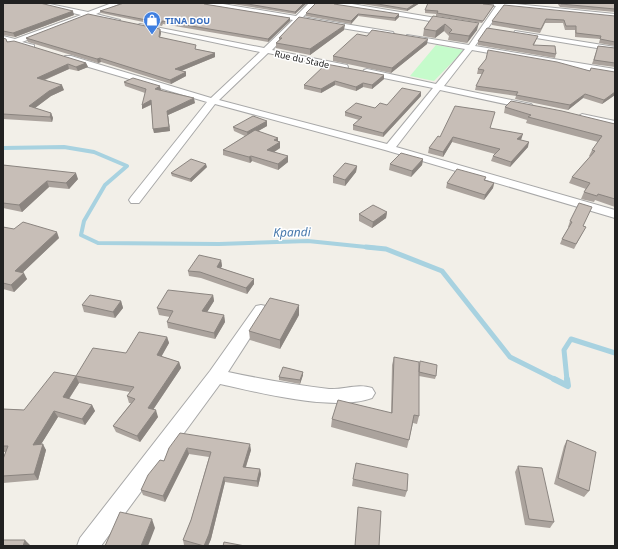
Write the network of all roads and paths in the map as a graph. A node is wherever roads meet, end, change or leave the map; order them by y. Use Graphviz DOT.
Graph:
graph roads {
  1 [pos="36,3"];
  2 [pos="118,3"];
  3 [pos="205,3"];
  4 [pos="313,3"];
  5 [pos="334,3"];
  6 [pos="483,3"];
  7 [pos="501,4"];
  8 [pos="89,14"];
  9 [pos="615,16"];
  10 [pos="298,18"];
  11 [pos="457,23"];
  12 [pos="508,31"];
  13 [pos="3,38"];
  14 [pos="14,42"];
  15 [pos="3,46"];
  16 [pos="470,48"];
  17 [pos="615,49"];
  18 [pos="43,50"];
  19 [pos="266,51"];
  20 [pos="58,55"];
  21 [pos="615,72"];
  22 [pos="439,87"];
  23 [pos="213,101"];
  24 [pos="538,108"];
  25 [pos="577,116"];
  26 [pos="615,124"];
  27 [pos="389,148"];
  28 [pos="135,200"];
  29 [pos="615,214"];
  30 [pos="261,310"];
  31 [pos="216,376"];
  32 [pos="366,394"];
  33 [pos="88,546"];
  1 -- 8 [label="street, Rue du Stade"];
  2 -- 8 [label="street"];
  3 -- 10 [label="street"];
  4 -- 10 [label="street"];
  5 -- 11 [label="street"];
  6 -- 7 [label="street"];
  7 -- 9 [label="street"];
  7 -- 16 [label="street"];
  8 -- 14 [label="street"];
  8 -- 19 [label="street, Rue du Stade"];
  10 -- 16 [label="street"];
  10 -- 19 [label="street"];
  12 -- 17 [label="street"];
  13 -- 14 [label="street"];
  14 -- 15 [label="street"];
  14 -- 18 [label="street"];
  16 -- 21 [label="street"];
  16 -- 22 [label="street"];
  19 -- 22 [label="street, Rue du Stade"];
  19 -- 23 [label="street"];
  20 -- 23 [label="street"];
  22 -- 24 [label="street, Rue du Stade"];
  22 -- 27 [label="street"];
  23 -- 27 [label="street"];
  23 -- 28 [label="street"];
  25 -- 26 [label="street"];
  27 -- 29 [label="street"];
  30 -- 31 [label="street"];
  31 -- 32 [label="street"];
  31 -- 33 [label="street"];
}
